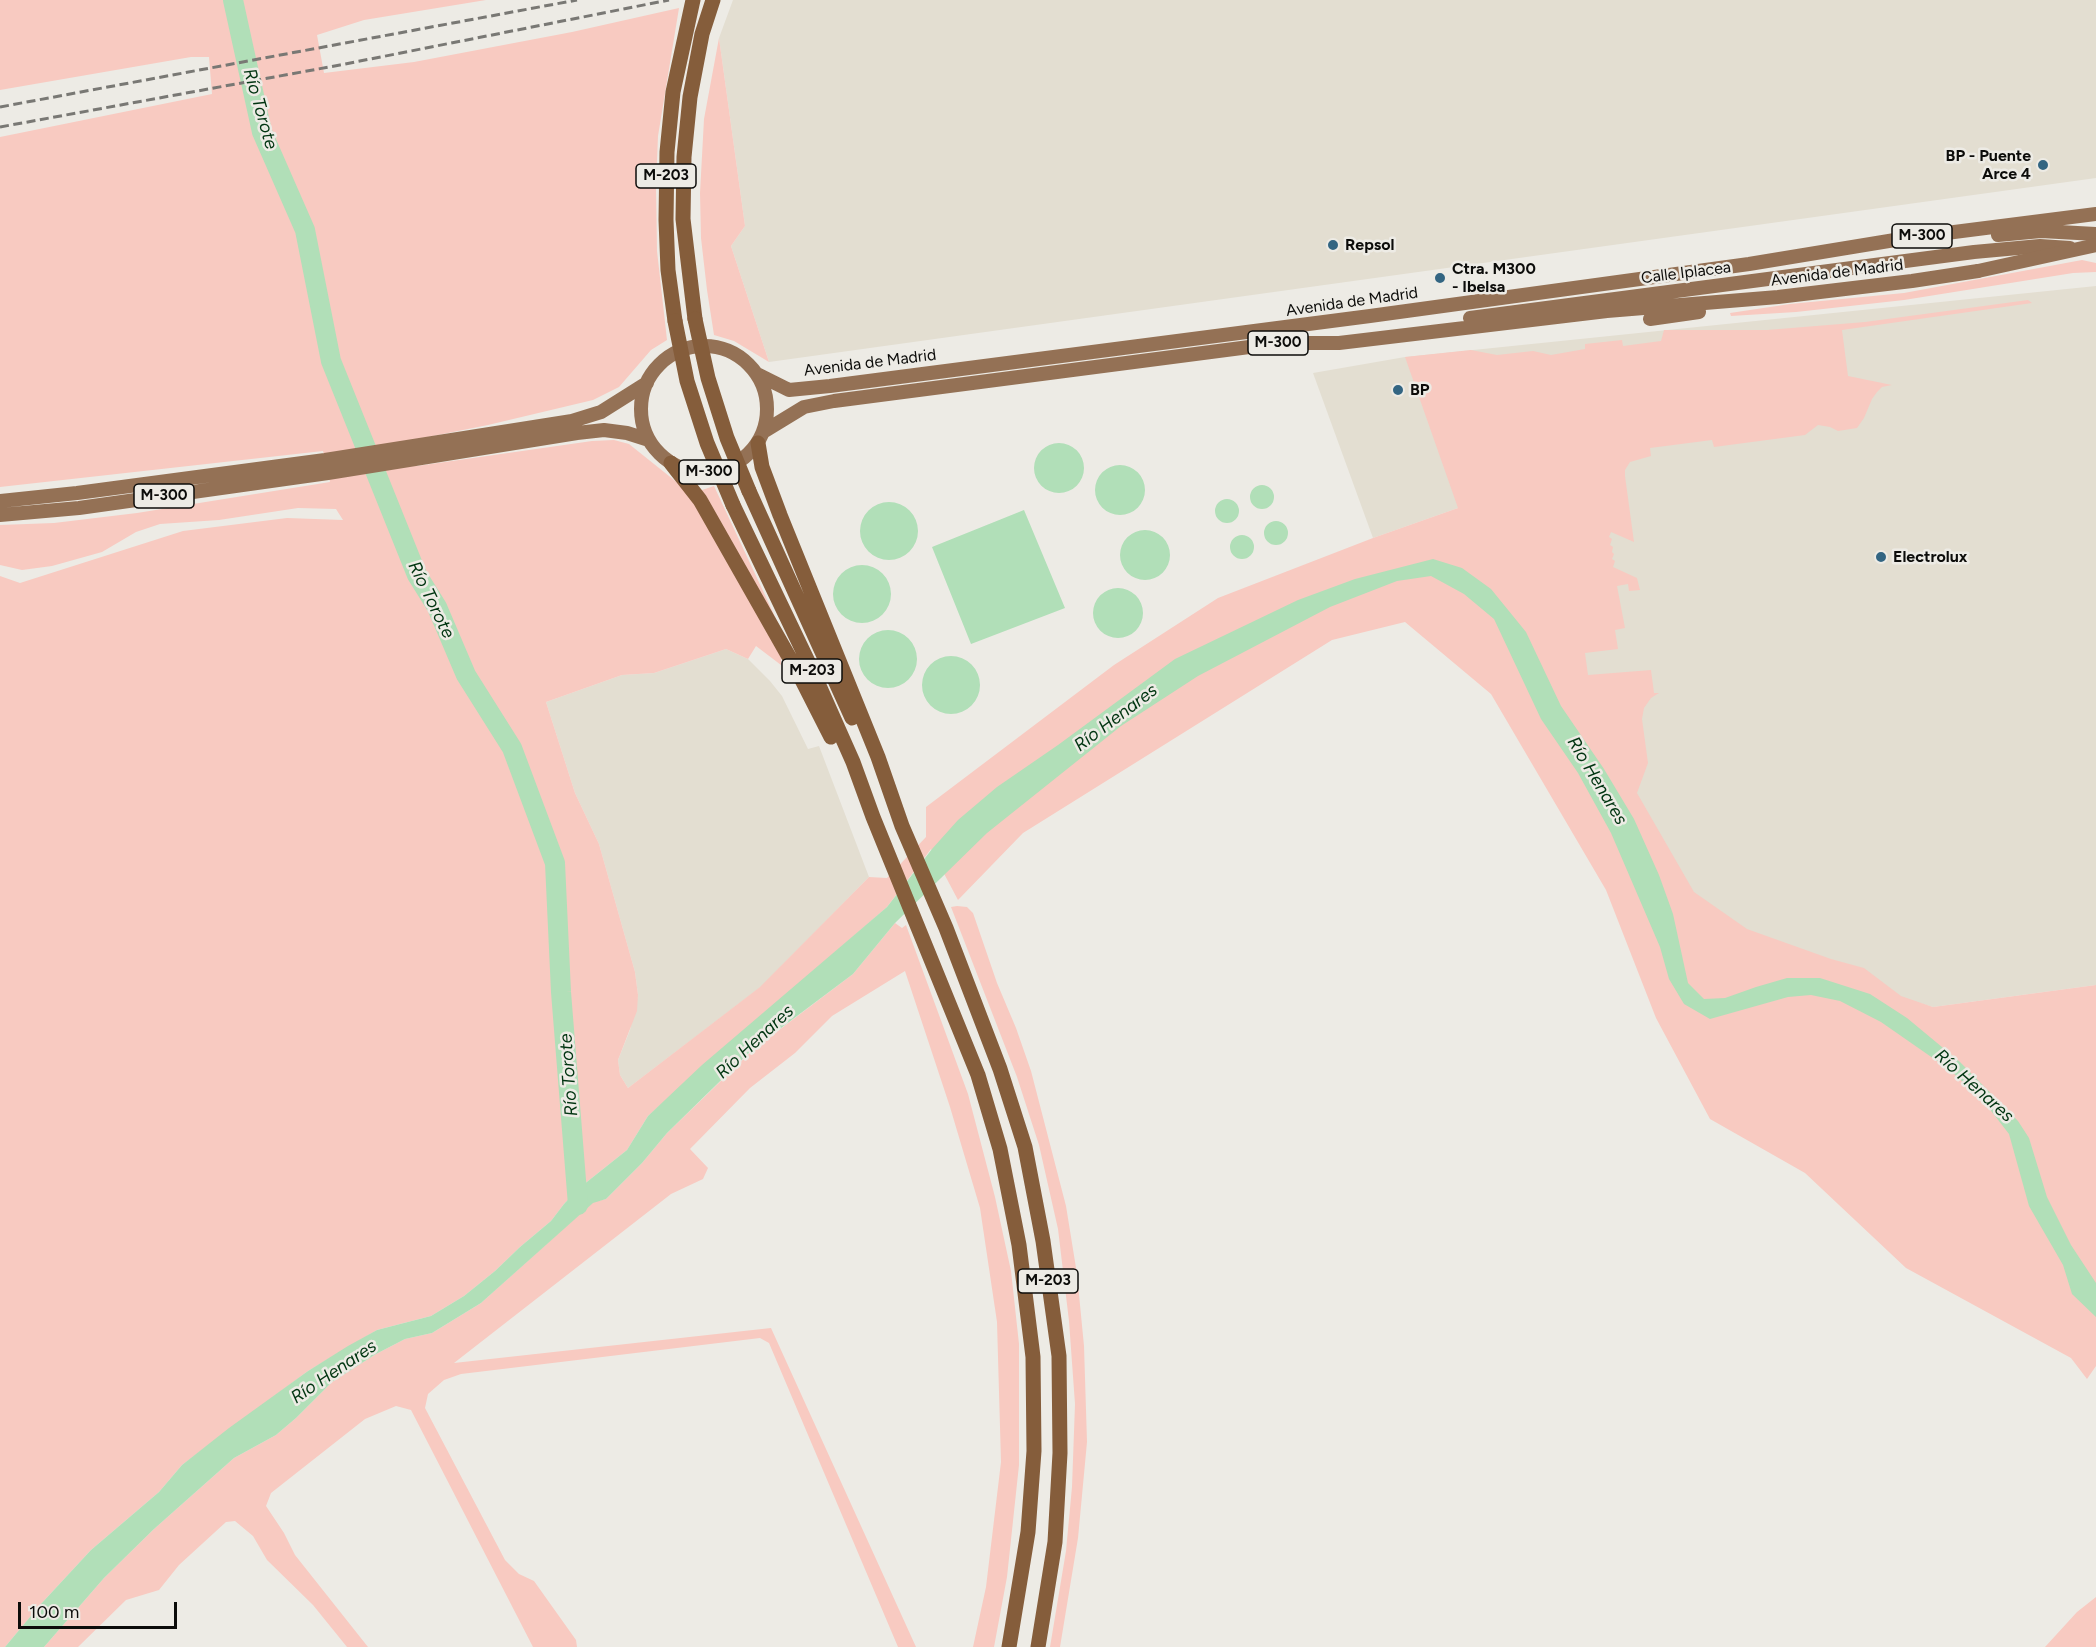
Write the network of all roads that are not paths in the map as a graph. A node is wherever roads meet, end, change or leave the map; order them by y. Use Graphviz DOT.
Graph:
graph roads {
  1 [pos="693,0"];
  2 [pos="713,0"];
  3 [pos="723,0"];
  4 [pos="707,34"];
  5 [pos="2096,214"];
  6 [pos="2096,234"];
  7 [pos="2096,245"];
  8 [pos="2096,251"];
  9 [pos="1749,264"];
  10 [pos="1778,297"];
  11 [pos="1650,320"];
  12 [pos="1280,343"];
  13 [pos="757,374"];
  14 [pos="646,383"];
  15 [pos="761,438"];
  16 [pos="649,440"];
  17 [pos="457,446"];
  18 [pos="671,463"];
  19 [pos="327,466"];
  20 [pos="0,501"];
  21 [pos="0,515"];
  22 [pos="873,817"];
  23 [pos="899,820"];
  24 [pos="1009,1647"];
  25 [pos="1038,1647"];
  1 -- 22 [label="highway, M-203, bridge"];
  2 -- 4 [label="highway"];
  3 -- 4 [label="highway"];
  4 -- 23 [label="highway, M-203, bridge"];
  5 -- 9 [label="main road, Avenida de Madrid / M-300"];
  6 -- 9 [label="main road, Calle Iplacea"];
  7 -- 10 [label="main road, Avenida de Madrid / M-300, bridge"];
  8 -- 12 [label="main road, Calle Iplacea"];
  9 -- 13 [label="main road, Avenida de Madrid / M-300"];
  10 -- 11 [label="main road"];
  10 -- 12 [label="main road, Avenida de Madrid / M-300"];
  12 -- 15 [label="main road, Avenida de Madrid / M-300"];
  13 -- 14 [label="main road, M-300"];
  13 -- 15 [label="main road"];
  14 -- 16 [label="main road, M-300"];
  14 -- 17 [label="main road, M-300"];
  15 -- 18 [label="main road, M-300"];
  15 -- 23 [label="highway, M-203"];
  16 -- 17 [label="main road, M-300"];
  16 -- 18 [label="main road, M-300"];
  17 -- 19 [label="main road, M-300"];
  18 -- 22 [label="highway"];
  19 -- 20 [label="main road, M-300"];
  19 -- 21 [label="main road, M-300"];
  22 -- 24 [label="highway, M-203"];
  23 -- 25 [label="highway, M-203"];
}
